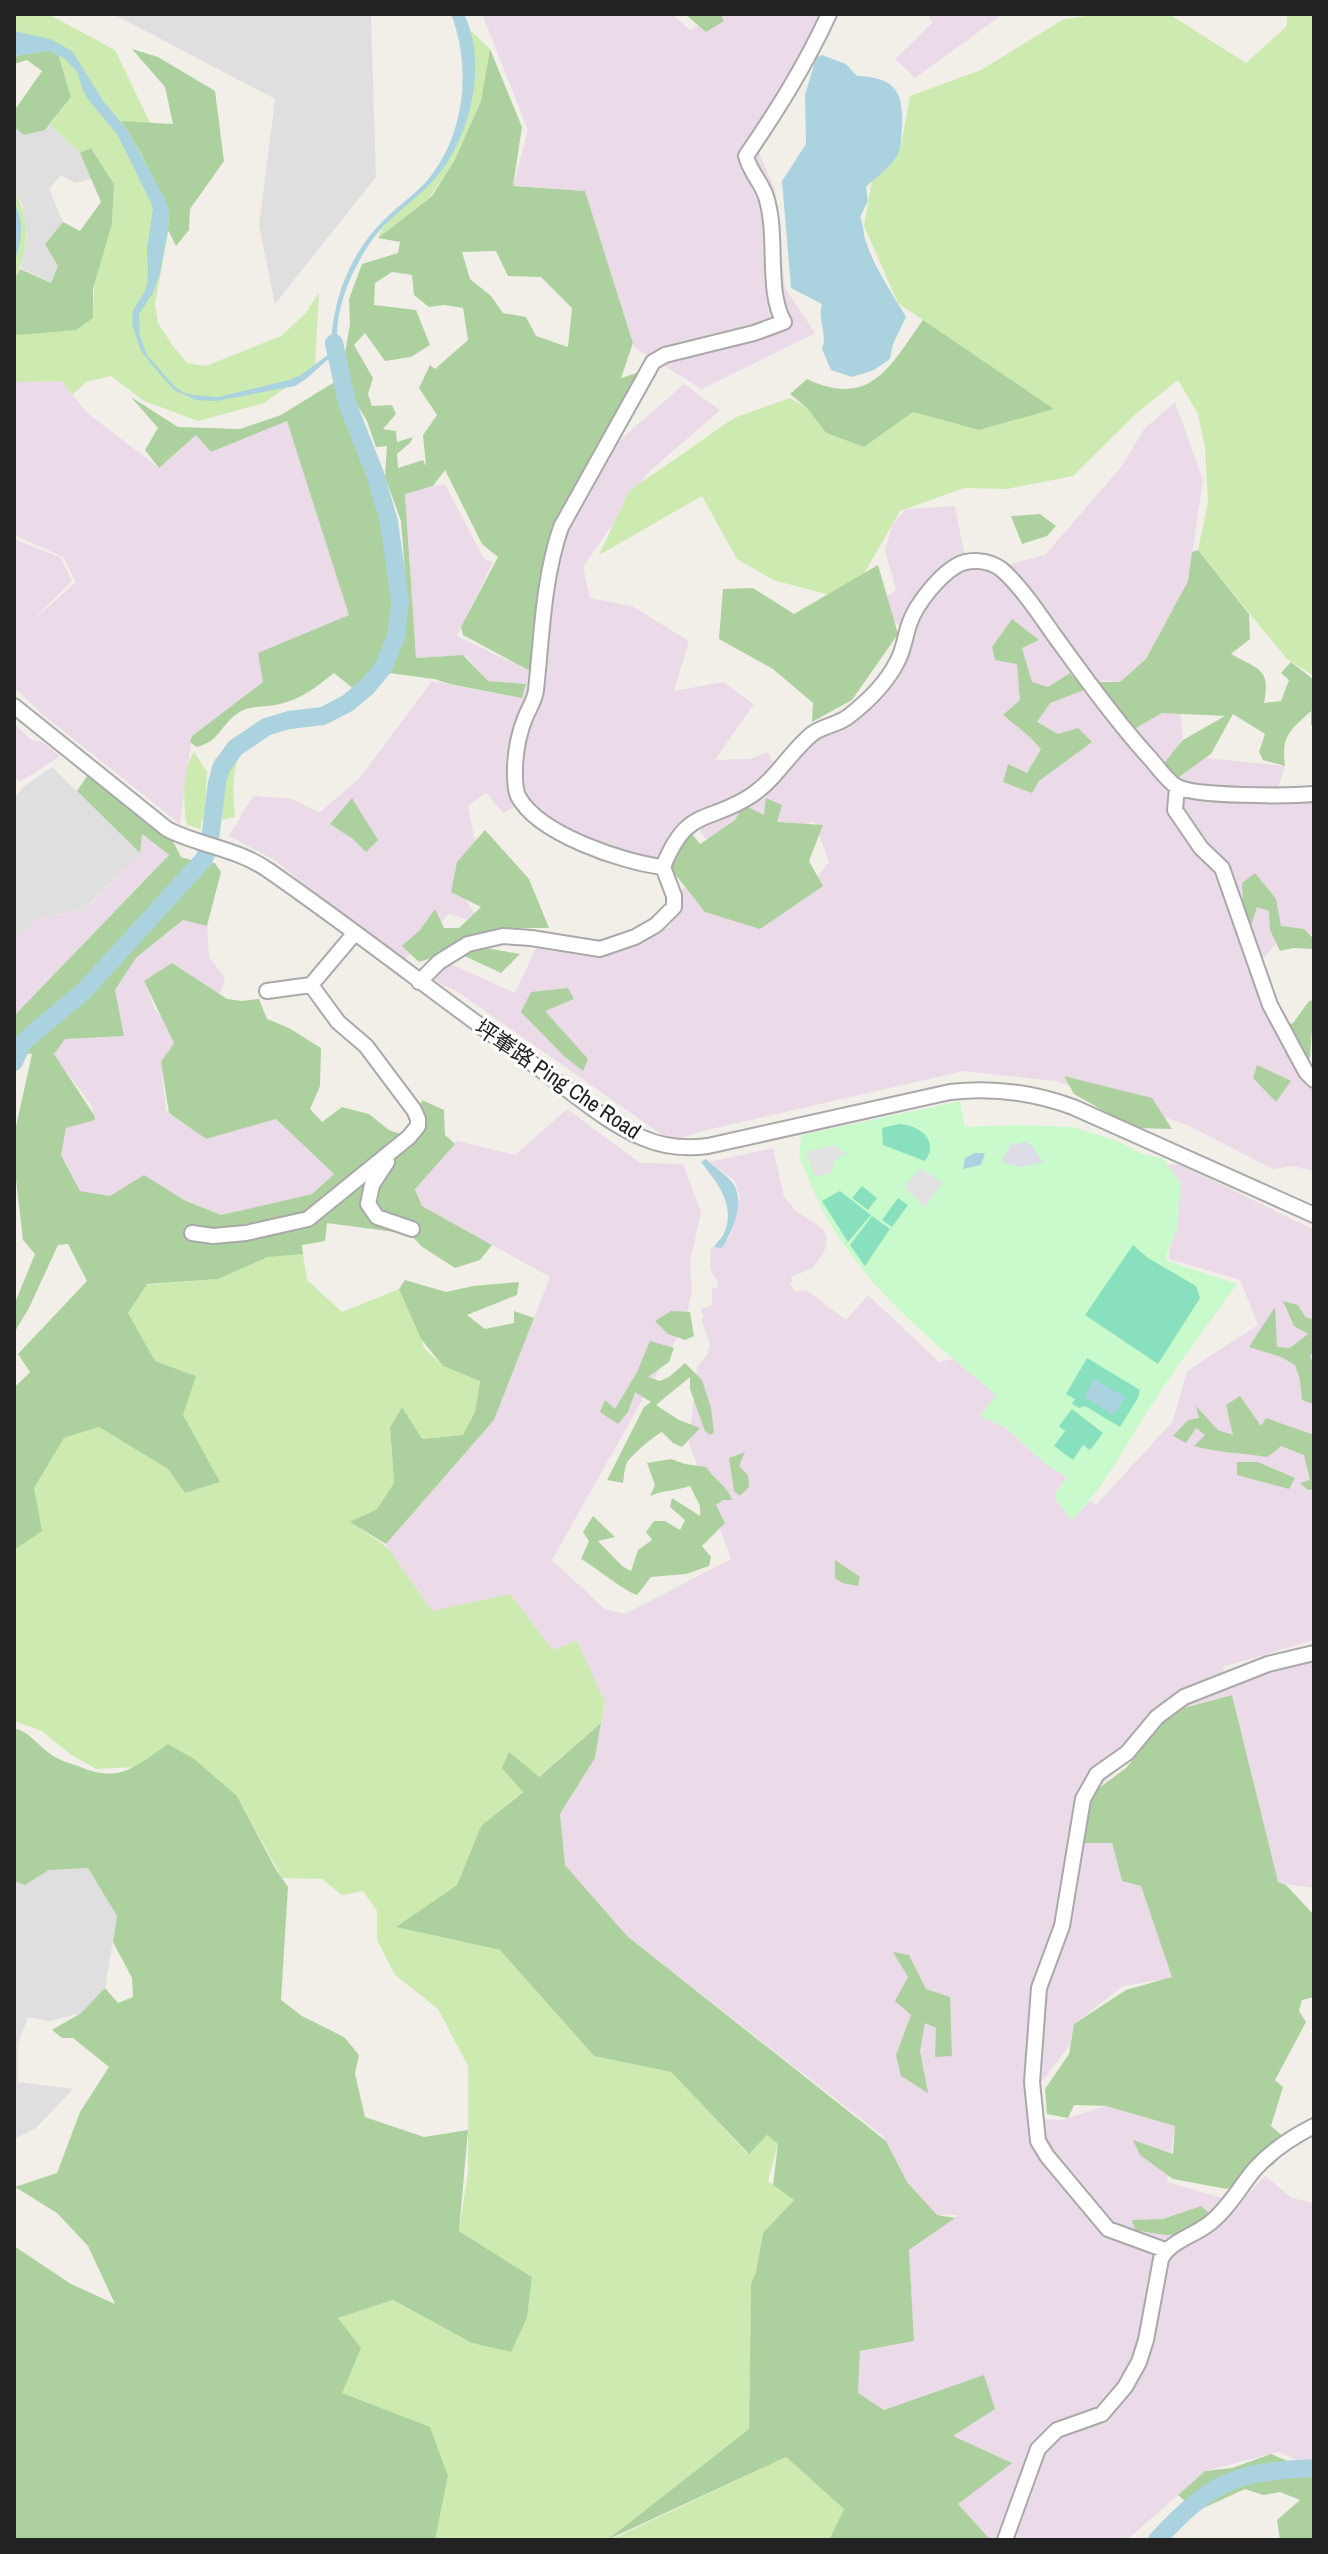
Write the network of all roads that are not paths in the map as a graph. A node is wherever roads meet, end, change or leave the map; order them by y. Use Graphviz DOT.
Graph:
graph roads {
  1 [pos="829,14"];
  2 [pos="14,706"];
  3 [pos="1177,787"];
  4 [pos="1314,794"];
  5 [pos="663,867"];
  6 [pos="354,934"];
  7 [pos="419,982"];
  8 [pos="311,985"];
  9 [pos="267,991"];
  10 [pos="1314,1080"];
  11 [pos="396,1148"];
  12 [pos="1314,1215"];
  13 [pos="412,1229"];
  14 [pos="192,1233"];
  15 [pos="1314,1653"];
  16 [pos="1314,2126"];
  17 [pos="1165,2250"];
  18 [pos="1005,2540"];
  1 -- 5 [label="street"];
  2 -- 6 [label="street, 坪輋路 Ping Che Road"];
  3 -- 4 [label="street"];
  3 -- 5 [label="street"];
  3 -- 10 [label="street"];
  5 -- 7 [label="street"];
  6 -- 7 [label="street, 坪輋路 Ping Che Road"];
  6 -- 8 [label="street"];
  7 -- 12 [label="street, 坪輋路 Ping Che Road"];
  8 -- 9 [label="street"];
  8 -- 11 [label="street"];
  11 -- 13 [label="street"];
  11 -- 14 [label="street"];
  15 -- 17 [label="street"];
  16 -- 17 [label="street"];
  17 -- 18 [label="street"];
}
